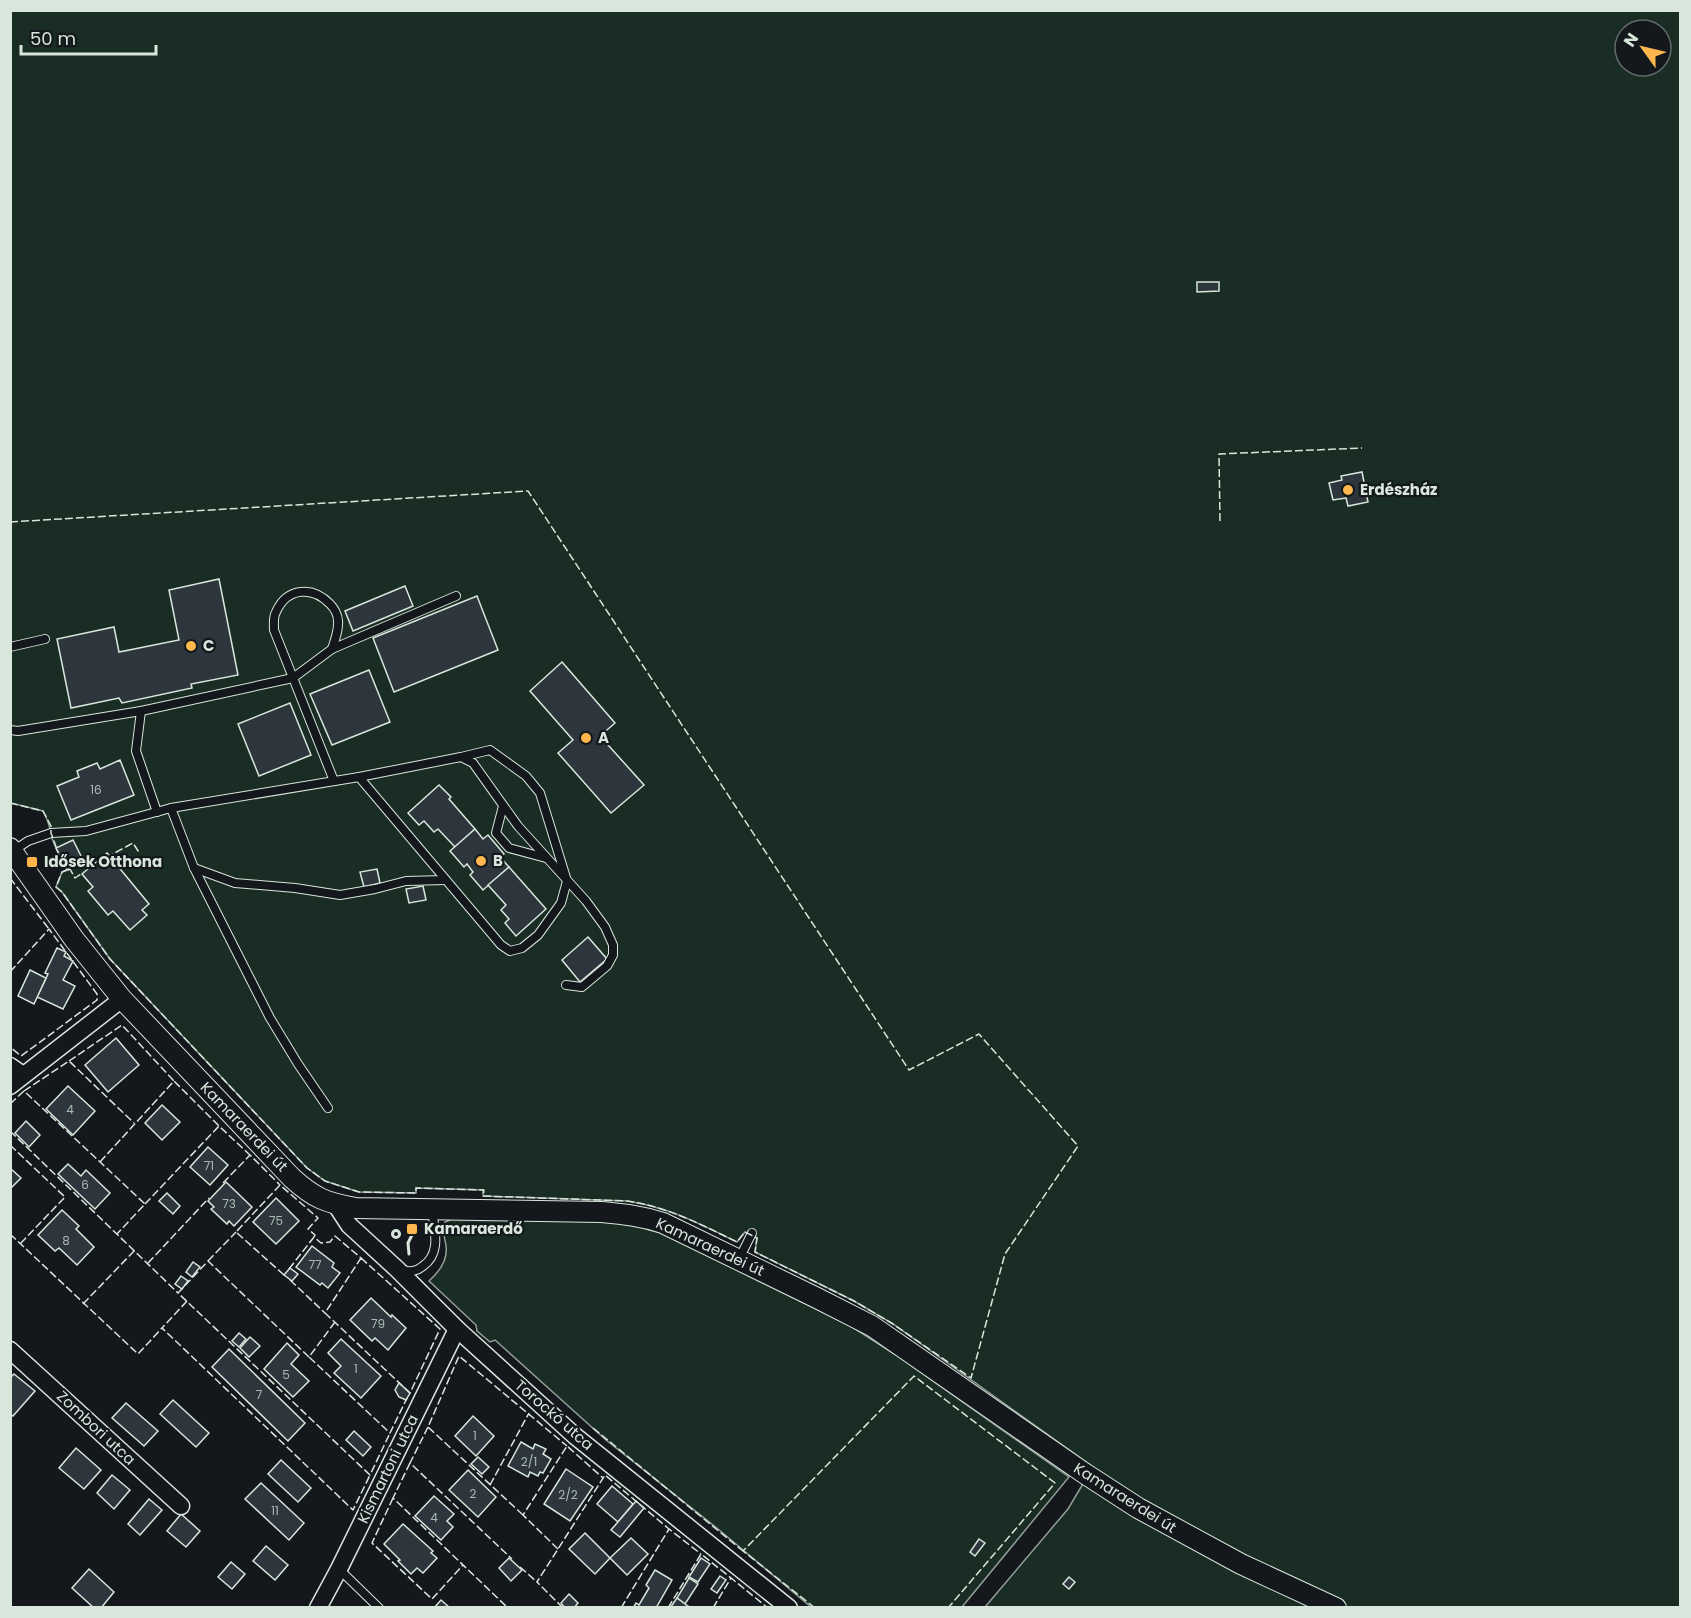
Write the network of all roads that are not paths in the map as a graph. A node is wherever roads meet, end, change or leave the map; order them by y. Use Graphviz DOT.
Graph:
graph roads {
  1 [pos="456,596"];
  2 [pos="45,639"];
  3 [pos="10,647"];
  4 [pos="332,649"];
  5 [pos="293,678"];
  6 [pos="141,711"];
  7 [pos="10,730"];
  8 [pos="461,757"];
  9 [pos="359,777"];
  10 [pos="334,781"];
  11 [pos="503,806"];
  12 [pos="171,808"];
  13 [pos="157,812"];
  14 [pos="12,850"];
  15 [pos="546,858"];
  16 [pos="194,868"];
  17 [pos="445,880"];
  18 [pos="567,881"];
  19 [pos="566,985"];
  20 [pos="122,999"];
  21 [pos="15,1076"];
  22 [pos="328,1108"];
  23 [pos="336,1205"];
  24 [pos="432,1209"];
  25 [pos="752,1233"];
  26 [pos="739,1260"];
  27 [pos="398,1270"];
  28 [pos="457,1329"];
  29 [pos="10,1350"];
  30 [pos="181,1506"];
  31 [pos="339,1569"];
  32 [pos="318,1608"];
  33 [pos="380,1608"];
  34 [pos="789,1608"];
  35 [pos="1336,1608"];
  1 -- 4 [label="lane"];
  2 -- 3 [label="lane"];
  4 -- 5 [label="lane"];
  4 -- 5 [label="lane"];
  5 -- 6 [label="lane"];
  5 -- 10 [label="lane"];
  6 -- 7 [label="lane"];
  6 -- 13 [label="lane"];
  8 -- 9 [label="lane"];
  8 -- 11 [label="lane"];
  8 -- 18 [label="lane"];
  9 -- 10 [label="lane"];
  9 -- 17 [label="lane"];
  10 -- 12 [label="lane"];
  11 -- 15 [label="lane"];
  11 -- 15 [label="lane"];
  12 -- 13 [label="lane"];
  12 -- 16 [label="lane"];
  13 -- 14 [label="lane"];
  14 -- 20 [label="street, Kamaraerdei út"];
  15 -- 18 [label="lane"];
  16 -- 17 [label="lane"];
  16 -- 22 [label="lane"];
  17 -- 18 [label="lane"];
  18 -- 19 [label="lane"];
  20 -- 21 [label="street"];
  20 -- 23 [label="street, Kamaraerdei út"];
  23 -- 24 [label="street, Kamaraerdei út"];
  23 -- 27 [label="street, Torockó utca"];
  24 -- 26 [label="street, Kamaraerdei út"];
  24 -- 27 [label="lane"];
  25 -- 26 [label="lane"];
  26 -- 35 [label="street, Kamaraerdei út"];
  27 -- 28 [label="street, Torockó utca"];
  28 -- 31 [label="street, Kismartoni utca"];
  28 -- 34 [label="street, Torockó utca"];
  29 -- 30 [label="street, Zombori utca"];
  31 -- 32 [label="street, Kismartoni utca"];
  31 -- 33 [label="lane"];
}
